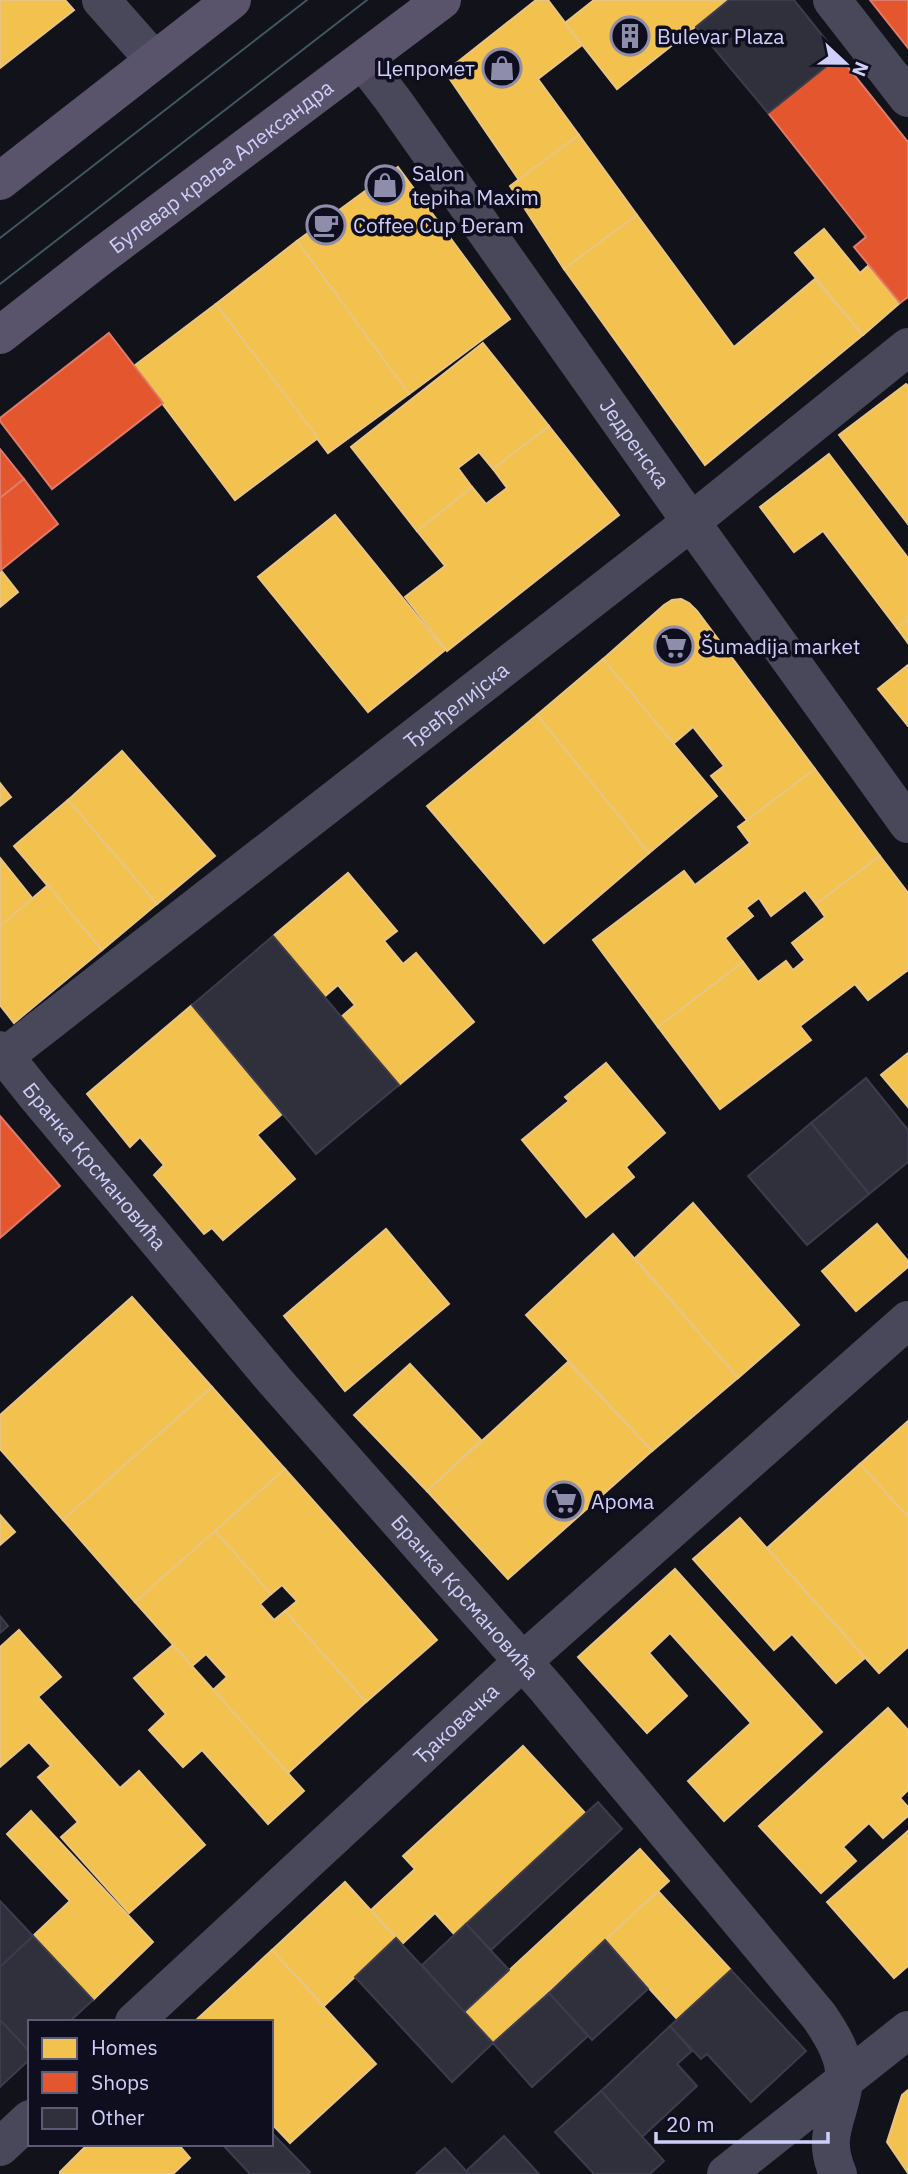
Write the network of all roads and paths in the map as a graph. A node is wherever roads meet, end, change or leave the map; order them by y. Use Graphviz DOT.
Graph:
graph roads {
  1 [pos="101,0"];
  2 [pos="232,0"];
  3 [pos="442,0"];
  4 [pos="832,0"];
  5 [pos="154,60"];
  6 [pos="363,61"];
  7 [pos="908,98"];
  8 [pos="0,181"];
  9 [pos="0,335"];
  10 [pos="908,347"];
  11 [pos="691,522"];
  12 [pos="908,824"];
  13 [pos="2,1056"];
  14 [pos="908,1320"];
  15 [pos="523,1662"];
  16 [pos="136,2020"];
  17 [pos="908,2030"];
  18 [pos="844,2080"];
  19 [pos="28,2121"];
  20 [pos="0,2147"];
  21 [pos="726,2174"];
  22 [pos="838,2174"];
  1 -- 5 [label="street"];
  2 -- 5 [label="main road"];
  3 -- 6 [label="main road, Булевар краља Александра"];
  4 -- 7 [label="street"];
  5 -- 8 [label="main road"];
  6 -- 9 [label="main road, Булевар краља Александра"];
  6 -- 11 [label="street, Једренска"];
  10 -- 11 [label="street, Ђевђелијска"];
  11 -- 12 [label="street, Једренска"];
  11 -- 13 [label="street, Ђевђелијска"];
  13 -- 15 [label="street, Бранка Крсмановића"];
  14 -- 15 [label="street, Ђаковачка"];
  15 -- 16 [label="street, Ђаковачка"];
  15 -- 18 [label="street, Бранка Крсмановића"];
  17 -- 18 [label="street"];
  18 -- 21 [label="street"];
  18 -- 22 [label="street, Бранка Крсмановића"];
  19 -- 20 [label="street"];
}
